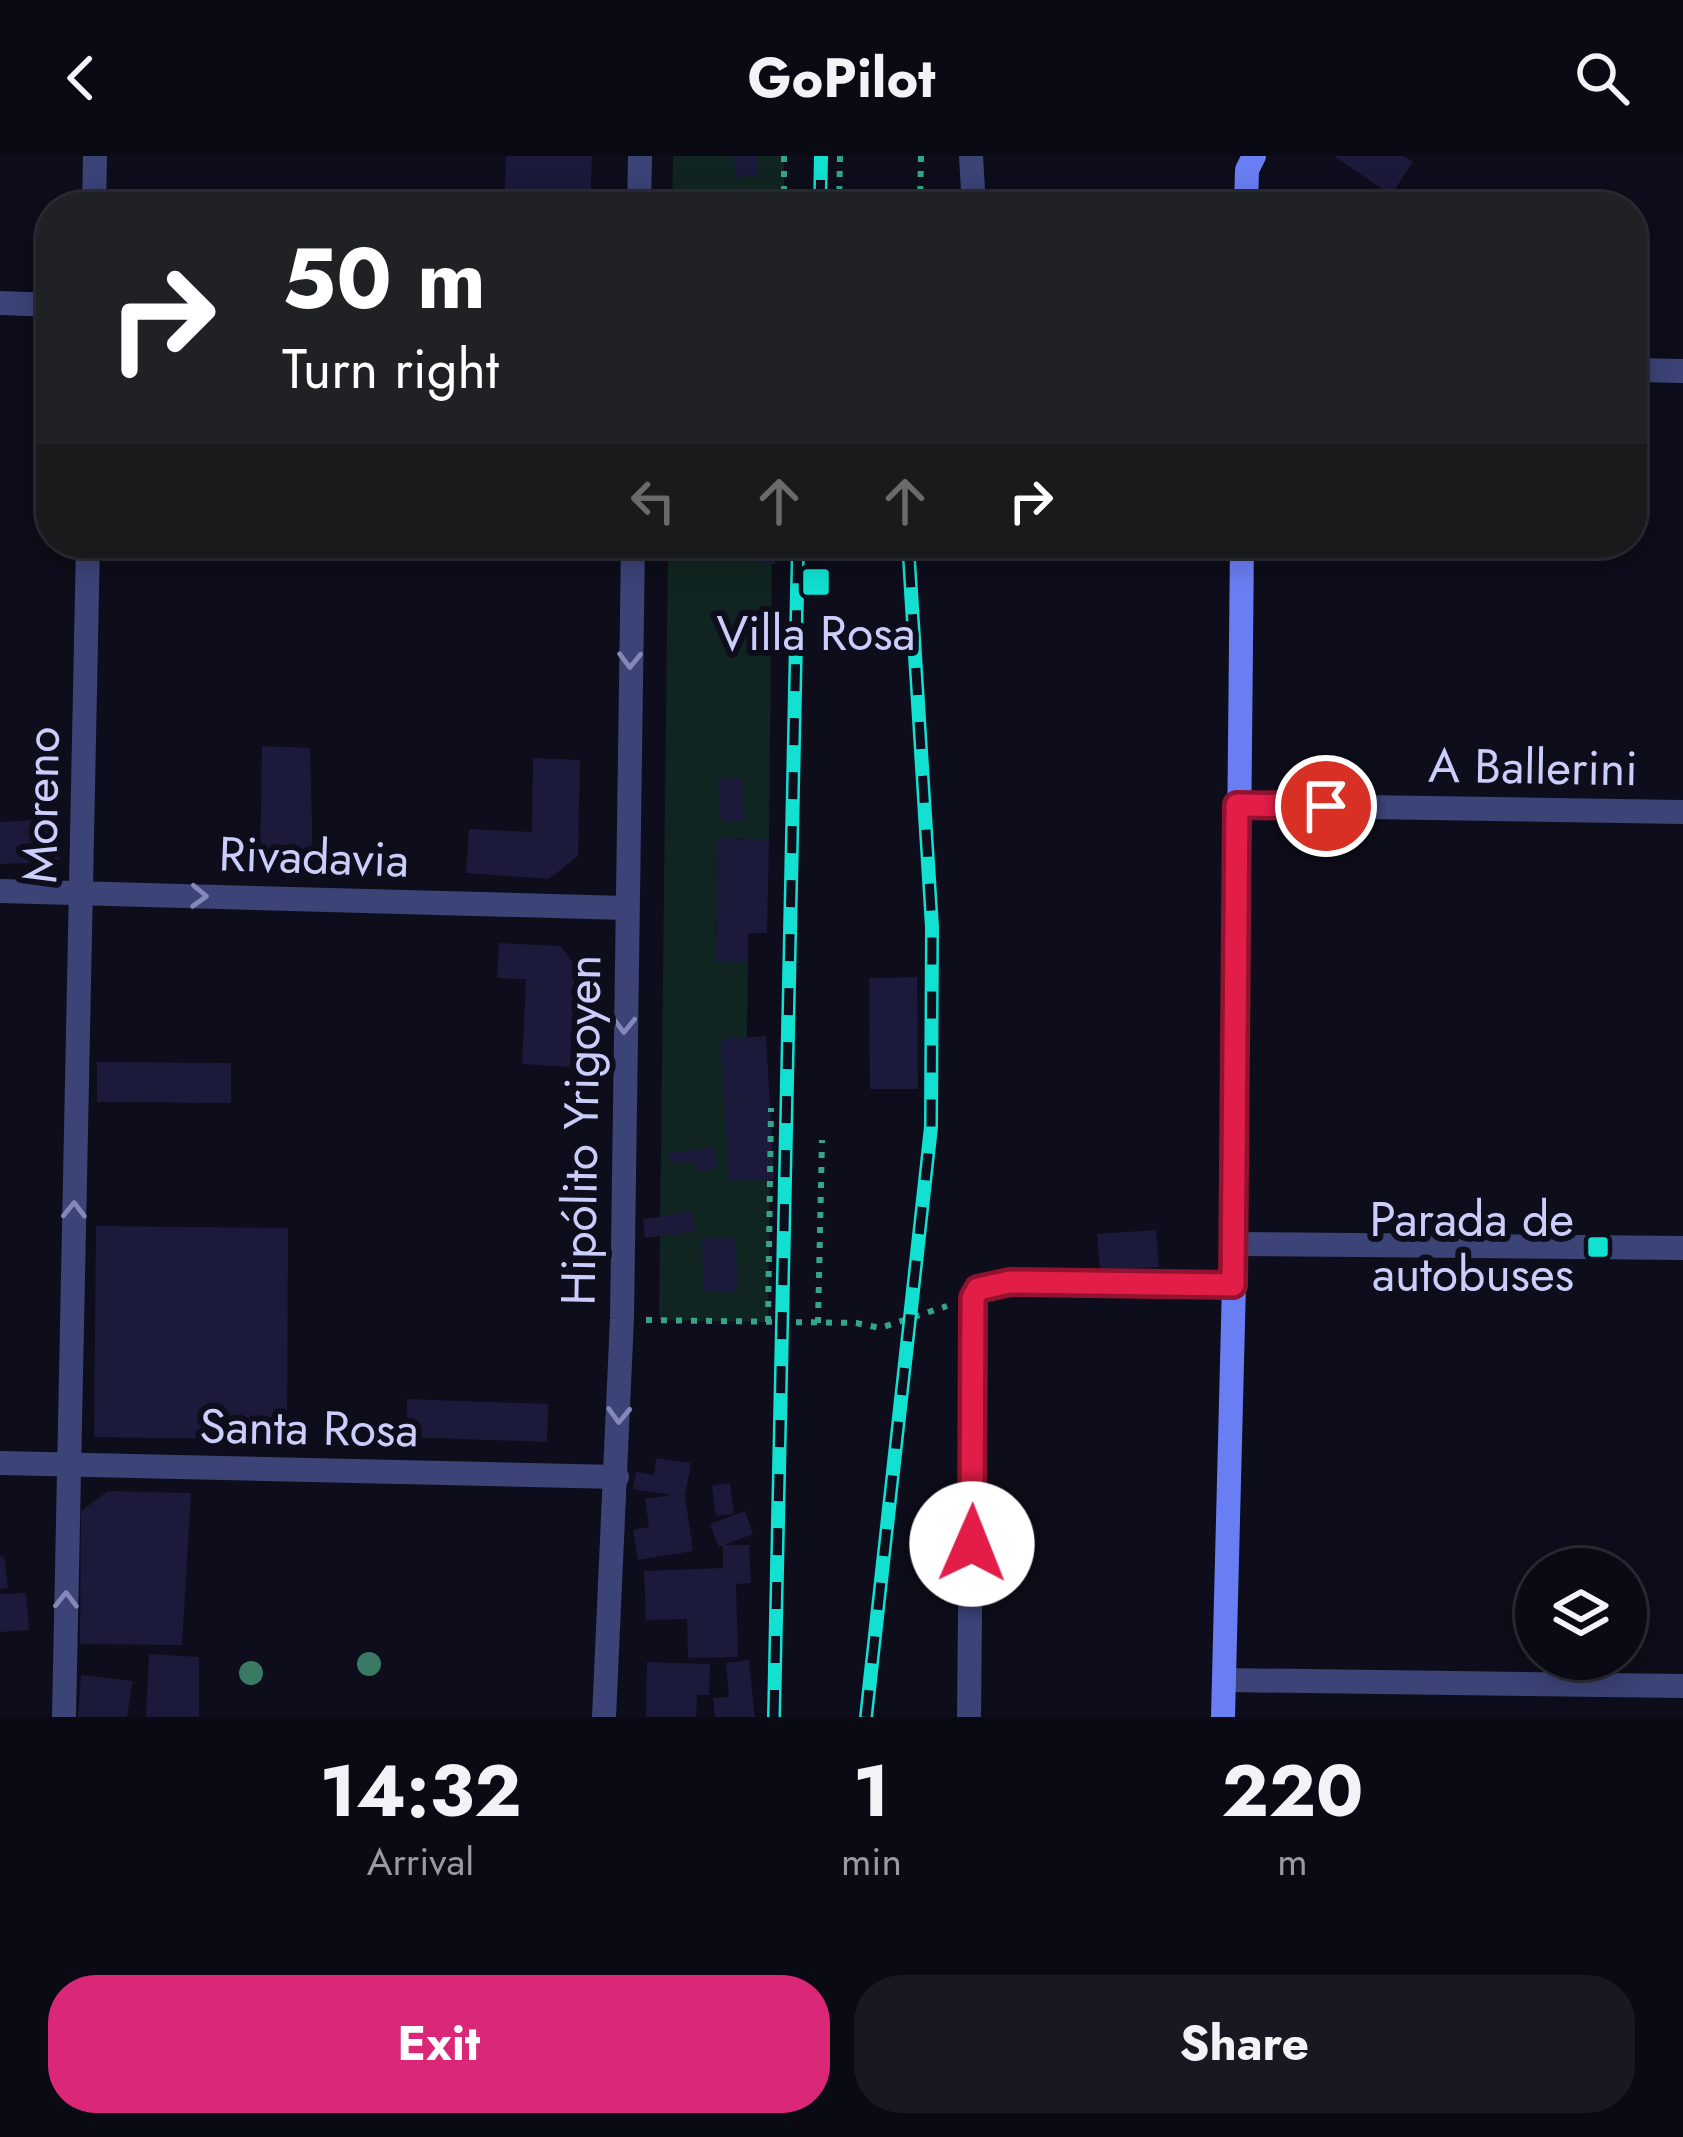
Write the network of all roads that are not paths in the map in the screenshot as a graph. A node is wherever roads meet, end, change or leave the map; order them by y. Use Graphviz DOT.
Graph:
graph roads {
  1 [pos="94,156"];
  2 [pos="640,156"];
  3 [pos="971,156"];
  4 [pos="1249,161"];
  5 [pos="94,192"];
  6 [pos="639,192"];
  7 [pos="973,192"];
  8 [pos="1247,192"];
  9 [pos="0,303"];
  10 [pos="36,304"];
  11 [pos="1647,370"];
  12 [pos="1683,371"];
  13 [pos="88,558"];
  14 [pos="632,558"];
  15 [pos="1242,558"];
  16 [pos="1237,805"];
  17 [pos="1683,812"];
  18 [pos="0,891"];
  19 [pos="82,892"];
  20 [pos="626,908"];
  21 [pos="1234,1244"];
  22 [pos="1683,1248"];
  23 [pos="1233,1285"];
  24 [pos="0,1463"];
  25 [pos="68,1465"];
  26 [pos="616,1478"];
  27 [pos="1224,1680"];
  28 [pos="1683,1687"];
  29 [pos="64,1717"];
  30 [pos="604,1717"];
  31 [pos="969,1717"];
  32 [pos="1223,1717"];
  1 -- 5 [label="street"];
  2 -- 6 [label="street"];
  3 -- 7 [label="street"];
  4 -- 8 [label="main road"];
  9 -- 10 [label="street"];
  11 -- 12 [label="street"];
  13 -- 19 [label="street, Moreno"];
  14 -- 20 [label="street, Hipólito Yrigoyen, one-way"];
  15 -- 16 [label="main road"];
  16 -- 17 [label="street, A Ballerini"];
  16 -- 21 [label="main road"];
  18 -- 19 [label="street, Rivadavia"];
  19 -- 20 [label="street, Rivadavia, one-way"];
  25 -- 19 [label="street, Moreno, one-way"];
  20 -- 26 [label="street, Hipólito Yrigoyen, one-way"];
  21 -- 22 [label="street"];
  21 -- 23 [label="main road"];
  23 -- 27 [label="main road"];
  23 -- 31 [label="street"];
  24 -- 25 [label="street, Santa Rosa"];
  25 -- 26 [label="street, Santa Rosa"];
  29 -- 25 [label="street, Moreno, one-way"];
  26 -- 30 [label="street, Hipólito Yrigoyen"];
  27 -- 28 [label="street"];
  27 -- 32 [label="main road"];
}
